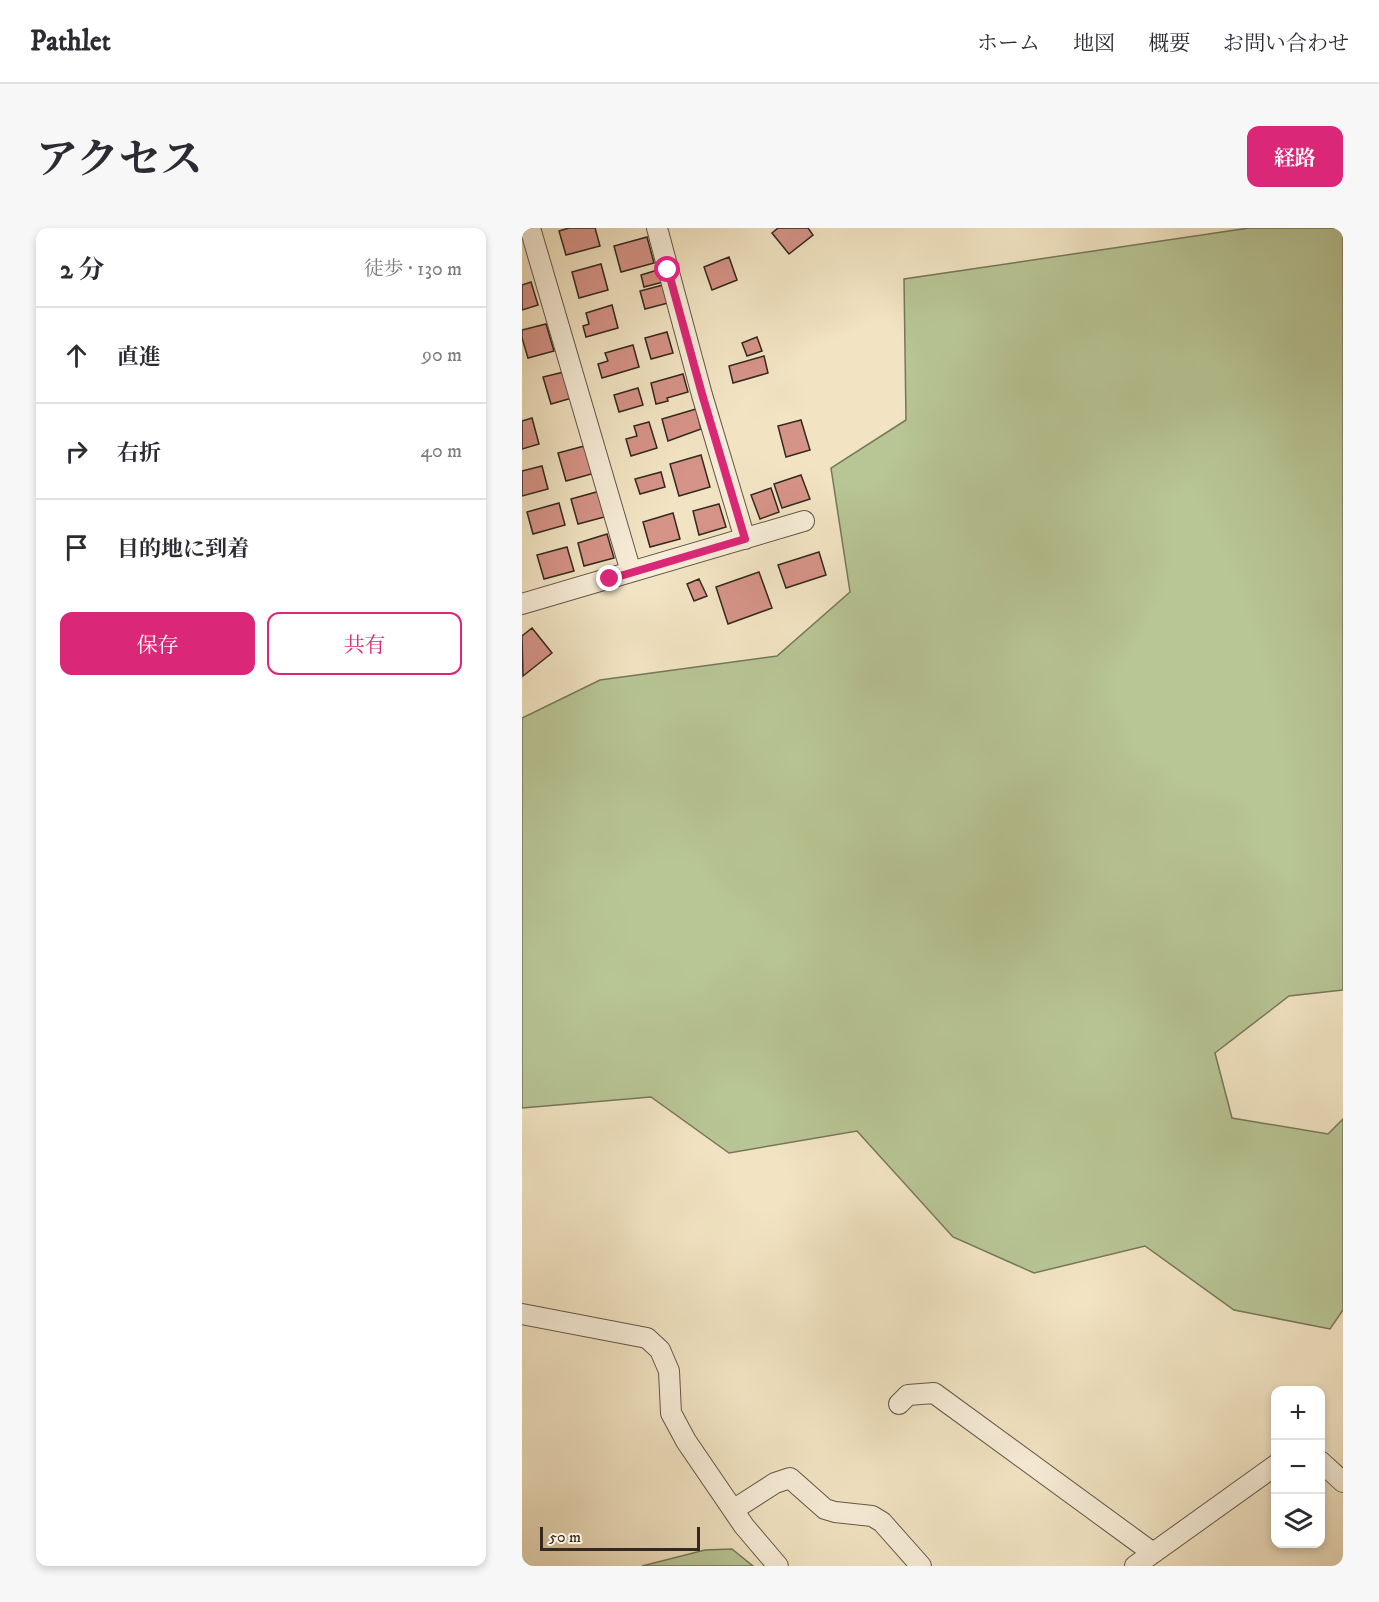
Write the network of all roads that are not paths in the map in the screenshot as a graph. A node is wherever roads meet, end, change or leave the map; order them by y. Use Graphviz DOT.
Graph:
graph roads {
  1 [pos="530,228"];
  2 [pos="657,228"];
  3 [pos="804,521"];
  4 [pos="745,539"];
  5 [pos="631,572"];
  6 [pos="523,600"];
  7 [pos="522,1314"];
  8 [pos="899,1404"];
  9 [pos="1325,1466"];
  10 [pos="1271,1468"];
  11 [pos="1343,1482"];
  12 [pos="733,1510"];
  13 [pos="1153,1553"];
  14 [pos="778,1566"];
  15 [pos="921,1566"];
  16 [pos="1135,1566"];
  1 -- 5 [label="street"];
  2 -- 4 [label="street"];
  3 -- 4 [label="street"];
  4 -- 5 [label="street"];
  5 -- 6 [label="street"];
  7 -- 12 [label="street"];
  8 -- 13 [label="street"];
  9 -- 11 [label="street"];
  10 -- 13 [label="street"];
  12 -- 14 [label="street"];
  12 -- 15 [label="street"];
  13 -- 16 [label="street"];
}
